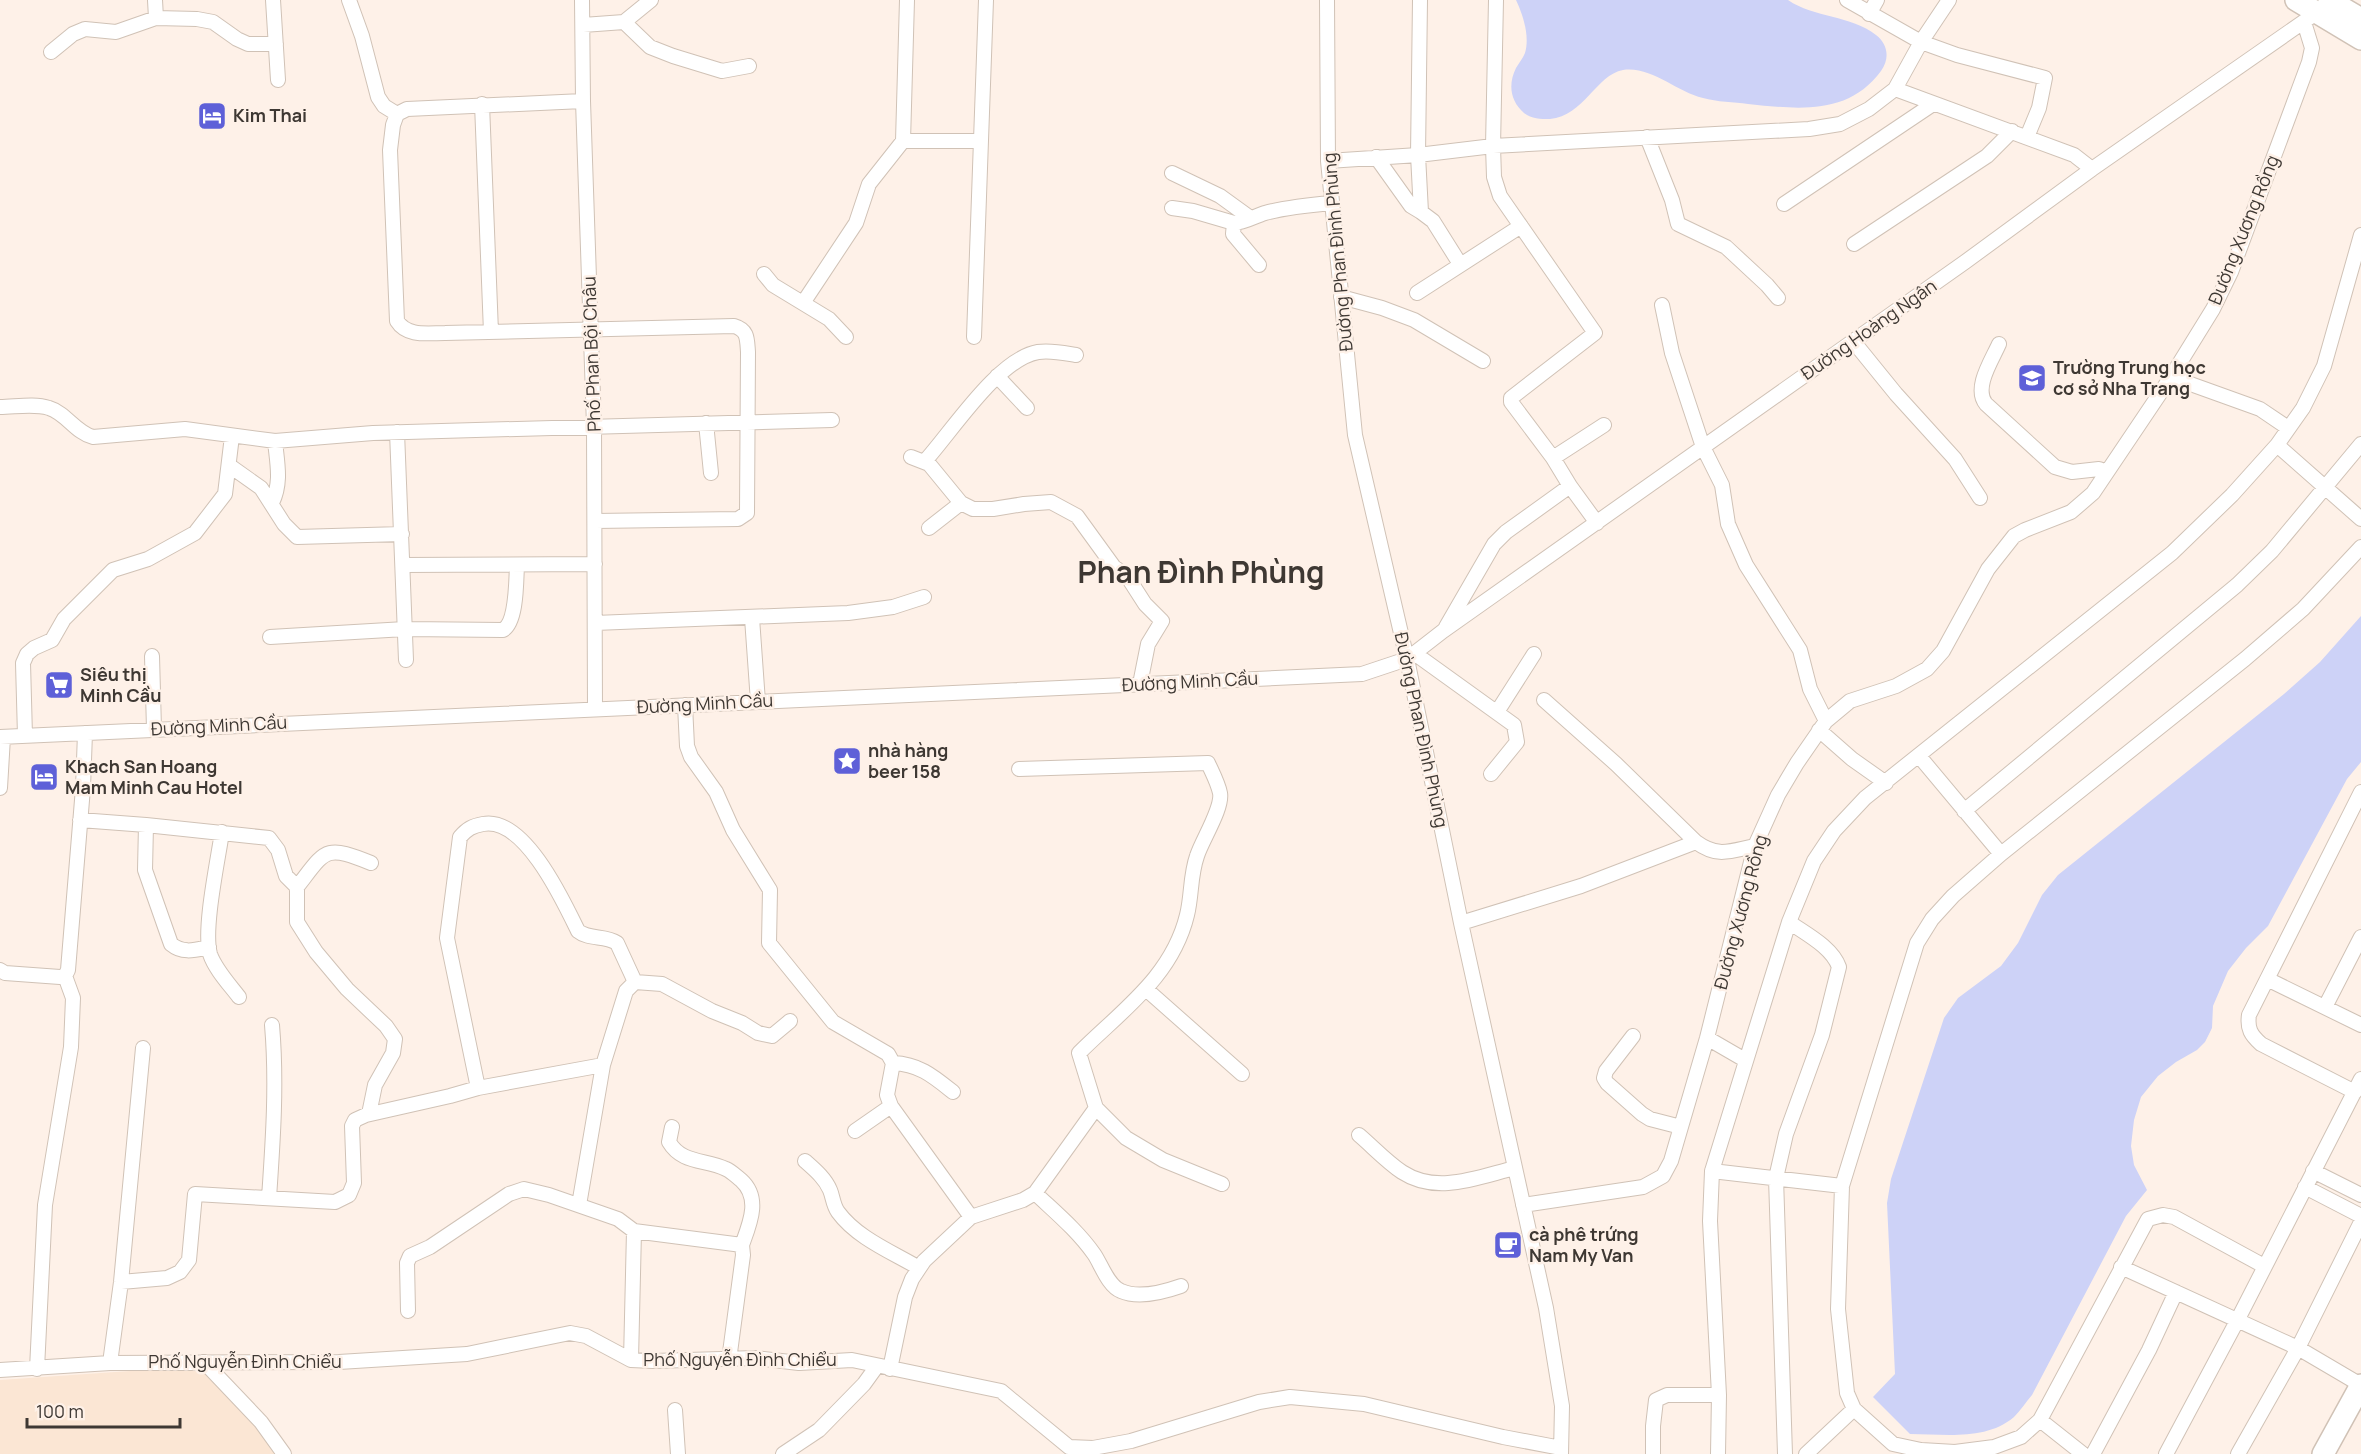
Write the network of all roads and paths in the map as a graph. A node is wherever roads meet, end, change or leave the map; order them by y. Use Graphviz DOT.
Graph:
graph roads {
  1 [pos="155,0"];
  2 [pos="273,0"];
  3 [pos="349,0"];
  4 [pos="582,0"];
  5 [pos="651,0"];
  6 [pos="907,0"];
  7 [pos="986,0"];
  8 [pos="1327,0"];
  9 [pos="1420,0"];
  10 [pos="1496,0"];
  11 [pos="1846,0"];
  12 [pos="1877,0"];
  13 [pos="1948,0"];
  14 [pos="2296,0"];
  15 [pos="2323,7"];
  16 [pos="1869,14"];
  17 [pos="156,18"];
  18 [pos="2361,19"];
  19 [pos="624,22"];
  20 [pos="583,26"];
  21 [pos="2361,39"];
  22 [pos="1921,42"];
  23 [pos="276,44"];
  24 [pos="51,52"];
  25 [pos="749,66"];
  26 [pos="278,80"];
  27 [pos="1894,89"];
  28 [pos="583,100"];
  29 [pos="482,104"];
  30 [pos="1933,104"];
  31 [pos="398,114"];
  32 [pos="2012,131"];
  33 [pos="1647,137"];
  34 [pos="2027,137"];
  35 [pos="903,141"];
  36 [pos="981,141"];
  37 [pos="1492,146"];
  38 [pos="1418,155"];
  39 [pos="1376,157"];
  40 [pos="1328,161"];
  41 [pos="2092,169"];
  42 [pos="1172,172"];
  43 [pos="1332,203"];
  44 [pos="1784,204"];
  45 [pos="1172,208"];
  46 [pos="1422,212"];
  47 [pos="1249,217"];
  48 [pos="1234,223"];
  49 [pos="1521,226"];
  50 [pos="2361,235"];
  51 [pos="1854,244"];
  52 [pos="2357,262"];
  53 [pos="1460,264"];
  54 [pos="1259,265"];
  55 [pos="764,274"];
  56 [pos="1417,293"];
  57 [pos="1341,297"];
  58 [pos="1778,298"];
  59 [pos="803,303"];
  60 [pos="1662,305"];
  61 [pos="592,330"];
  62 [pos="490,332"];
  63 [pos="846,337"];
  64 [pos="974,337"];
  65 [pos="1853,341"];
  66 [pos="1999,344"];
  67 [pos="1076,356"];
  68 [pos="1483,360"];
  69 [pos="997,376"];
  70 [pos="2170,377"];
  71 [pos="0,407"];
  72 [pos="1027,408"];
  73 [pos="832,420"];
  74 [pos="748,422"];
  75 [pos="706,423"];
  76 [pos="1604,425"];
  77 [pos="594,426"];
  78 [pos="2288,428"];
  79 [pos="397,432"];
  80 [pos="232,436"];
  81 [pos="274,441"];
  82 [pos="2361,444"];
  83 [pos="2277,445"];
  84 [pos="1703,447"];
  85 [pos="911,457"];
  86 [pos="1553,458"];
  87 [pos="925,461"];
  88 [pos="230,466"];
  89 [pos="2107,472"];
  90 [pos="711,473"];
  91 [pos="1570,486"];
  92 [pos="2326,488"];
  93 [pos="1980,498"];
  94 [pos="272,503"];
  95 [pos="961,503"];
  96 [pos="2361,519"];
  97 [pos="595,521"];
  98 [pos="1597,523"];
  99 [pos="929,528"];
  100 [pos="402,534"];
  101 [pos="2361,547"];
  102 [pos="594,564"];
  103 [pos="403,565"];
  104 [pos="517,565"];
  105 [pos="924,597"];
  106 [pos="752,618"];
  107 [pos="595,623"];
  108 [pos="405,629"];
  109 [pos="1443,631"];
  110 [pos="270,637"];
  111 [pos="1534,654"];
  112 [pos="152,656"];
  113 [pos="1410,656"];
  114 [pos="406,660"];
  115 [pos="1140,684"];
  116 [pos="1544,700"];
  117 [pos="758,702"];
  118 [pos="685,705"];
  119 [pos="595,709"];
  120 [pos="1497,711"];
  121 [pos="1822,726"];
  122 [pos="154,729"];
  123 [pos="85,733"];
  124 [pos="25,736"];
  125 [pos="2,737"];
  126 [pos="1919,756"];
  127 [pos="1019,769"];
  128 [pos="1491,774"];
  129 [pos="1886,783"];
  130 [pos="0,788"];
  131 [pos="2361,792"];
  132 [pos="1964,811"];
  133 [pos="80,820"];
  134 [pos="146,825"];
  135 [pos="222,832"];
  136 [pos="1696,842"];
  137 [pos="1755,846"];
  138 [pos="2001,854"];
  139 [pos="371,862"];
  140 [pos="297,887"];
  141 [pos="1789,922"];
  142 [pos="1461,923"];
  143 [pos="2361,937"];
  144 [pos="209,947"];
  145 [pos="0,970"];
  146 [pos="65,976"];
  147 [pos="2267,979"];
  148 [pos="635,982"];
  149 [pos="1147,990"];
  150 [pos="239,997"];
  151 [pos="2325,1007"];
  152 [pos="790,1021"];
  153 [pos="272,1025"];
  154 [pos="2361,1025"];
  155 [pos="1633,1036"];
  156 [pos="1707,1038"];
  157 [pos="143,1048"];
  158 [pos="1745,1060"];
  159 [pos="894,1063"];
  160 [pos="603,1065"];
  161 [pos="1242,1074"];
  162 [pos="2358,1086"];
  163 [pos="478,1088"];
  164 [pos="952,1092"];
  165 [pos="891,1106"];
  166 [pos="1096,1108"];
  167 [pos="369,1114"];
  168 [pos="672,1127"];
  169 [pos="1681,1127"];
  170 [pos="855,1131"];
  171 [pos="1359,1135"];
  172 [pos="805,1161"];
  173 [pos="1515,1168"];
  174 [pos="1712,1171"];
  175 [pos="2313,1171"];
  176 [pos="1776,1178"];
  177 [pos="1222,1184"];
  178 [pos="1842,1186"];
  179 [pos="2305,1187"];
  180 [pos="1035,1193"];
  181 [pos="2361,1195"];
  182 [pos="269,1198"];
  183 [pos="1523,1204"];
  184 [pos="579,1205"];
  185 [pos="2361,1216"];
  186 [pos="971,1217"];
  187 [pos="2361,1222"];
  188 [pos="634,1232"];
  189 [pos="742,1245"];
  190 [pos="2264,1266"];
  191 [pos="2121,1267"];
  192 [pos="919,1268"];
  193 [pos="121,1282"];
  194 [pos="1181,1286"];
  195 [pos="2176,1292"];
  196 [pos="408,1311"];
  197 [pos="2237,1321"];
  198 [pos="2298,1348"];
  199 [pos="729,1359"];
  200 [pos="631,1360"];
  201 [pos="204,1362"];
  202 [pos="111,1363"];
  203 [pos="884,1368"];
  204 [pos="37,1369"];
  205 [pos="0,1370"];
  206 [pos="2361,1385"];
  207 [pos="1719,1395"];
  208 [pos="1854,1408"];
  209 [pos="675,1410"];
  210 [pos="2040,1420"];
  211 [pos="1888,1449"];
  212 [pos="1069,1450"];
  213 [pos="1561,1451"];
  214 [pos="284,1454"];
  215 [pos="678,1454"];
  216 [pos="783,1454"];
  217 [pos="1653,1454"];
  218 [pos="1718,1454"];
  219 [pos="1785,1454"];
  220 [pos="1806,1454"];
  221 [pos="2082,1454"];
  222 [pos="2093,1454"];
  223 [pos="2166,1454"];
  224 [pos="2238,1454"];
  225 [pos="2323,1454"];
  1 -- 17 [label="street"];
  2 -- 23 [label="street"];
  3 -- 31 [label="street"];
  4 -- 20 [label="street, Phố Phan Bội Châu"];
  5 -- 19 [label="street"];
  6 -- 35 [label="street"];
  7 -- 36 [label="street"];
  8 -- 40 [label="street, Đường Phan Đình Phùng"];
  9 -- 38 [label="street"];
  10 -- 37 [label="street"];
  11 -- 16 [label="street"];
  12 -- 16 [label="street"];
  13 -- 22 [label="street"];
  14 -- 15 [label="highway"];
  15 -- 18 [label="highway"];
  15 -- 21 [label="highway"];
  15 -- 41 [label="street, Đường Hoàng Ngân"];
  15 -- 70 [label="street, Đường Xương Rồng"];
  16 -- 22 [label="street"];
  17 -- 23 [label="street"];
  17 -- 24 [label="street"];
  19 -- 20 [label="street"];
  19 -- 25 [label="street"];
  20 -- 28 [label="street, Phố Phan Bội Châu"];
  22 -- 27 [label="street"];
  22 -- 34 [label="street"];
  23 -- 26 [label="street"];
  27 -- 30 [label="street"];
  27 -- 33 [label="street"];
  28 -- 29 [label="street"];
  28 -- 61 [label="street, Phố Phan Bội Châu"];
  29 -- 31 [label="street"];
  29 -- 62 [label="street"];
  30 -- 32 [label="street"];
  30 -- 44 [label="street"];
  31 -- 62 [label="street"];
  32 -- 34 [label="street"];
  32 -- 51 [label="street"];
  33 -- 37 [label="street"];
  33 -- 58 [label="street"];
  34 -- 41 [label="street"];
  35 -- 36 [label="street"];
  35 -- 59 [label="street"];
  36 -- 64 [label="street"];
  37 -- 38 [label="street"];
  37 -- 49 [label="street"];
  38 -- 39 [label="street"];
  38 -- 46 [label="street"];
  39 -- 40 [label="street"];
  39 -- 46 [label="street"];
  40 -- 43 [label="street, Đường Phan Đình Phùng"];
  41 -- 65 [label="street, Đường Hoàng Ngân"];
  42 -- 47 [label="street"];
  43 -- 47 [label="street"];
  43 -- 57 [label="street, Đường Phan Đình Phùng"];
  45 -- 48 [label="street"];
  46 -- 53 [label="street"];
  47 -- 48 [label="street"];
  48 -- 54 [label="street"];
  49 -- 53 [label="street"];
  49 -- 86 [label="street"];
  50 -- 52 [label="street"];
  52 -- 78 [label="street"];
  53 -- 56 [label="street"];
  55 -- 59 [label="street"];
  57 -- 68 [label="street"];
  57 -- 113 [label="street, Đường Phan Đình Phùng"];
  59 -- 63 [label="street"];
  60 -- 84 [label="street"];
  61 -- 62 [label="street"];
  61 -- 74 [label="street"];
  61 -- 77 [label="street, Phố Phan Bội Châu"];
  65 -- 84 [label="street, Đường Hoàng Ngân"];
  65 -- 93 [label="street"];
  66 -- 89 [label="street"];
  67 -- 69 [label="street"];
  69 -- 72 [label="street"];
  69 -- 87 [label="street"];
  70 -- 78 [label="street"];
  70 -- 89 [label="street, Đường Xương Rồng"];
  71 -- 80 [label="street"];
  73 -- 74 [label="street"];
  74 -- 75 [label="street"];
  74 -- 97 [label="street"];
  75 -- 77 [label="street"];
  75 -- 90 [label="street"];
  76 -- 86 [label="street"];
  77 -- 79 [label="street"];
  77 -- 97 [label="street, Phố Phan Bội Châu"];
  78 -- 83 [label="street"];
  79 -- 81 [label="street"];
  79 -- 100 [label="street"];
  80 -- 81 [label="street"];
  80 -- 88 [label="street"];
  81 -- 94 [label="street"];
  82 -- 92 [label="street"];
  83 -- 92 [label="street"];
  83 -- 126 [label="street"];
  84 -- 98 [label="street, Đường Hoàng Ngân"];
  84 -- 121 [label="street"];
  85 -- 87 [label="street"];
  86 -- 91 [label="street"];
  87 -- 95 [label="street"];
  88 -- 94 [label="street"];
  88 -- 124 [label="street"];
  89 -- 121 [label="street, Đường Xương Rồng"];
  91 -- 98 [label="street"];
  91 -- 109 [label="street"];
  92 -- 96 [label="street"];
  92 -- 132 [label="street"];
  94 -- 100 [label="street"];
  95 -- 99 [label="street"];
  95 -- 115 [label="street"];
  97 -- 102 [label="street, Phố Phan Bội Châu"];
  98 -- 109 [label="street, Đường Hoàng Ngân"];
  100 -- 103 [label="street"];
  101 -- 138 [label="street"];
  102 -- 104 [label="street"];
  102 -- 107 [label="street, Phố Phan Bội Châu"];
  103 -- 104 [label="street"];
  103 -- 108 [label="street"];
  104 -- 108 [label="street"];
  105 -- 106 [label="street"];
  106 -- 107 [label="street"];
  106 -- 117 [label="street"];
  107 -- 119 [label="street, Phố Phan Bội Châu"];
  108 -- 110 [label="street"];
  108 -- 114 [label="street"];
  109 -- 113 [label="street, Đường Hoàng Ngân"];
  111 -- 120 [label="street"];
  112 -- 122 [label="street"];
  113 -- 115 [label="street, Đường Minh Cầu"];
  113 -- 120 [label="street"];
  113 -- 142 [label="street, Đường Phan Đình Phùng"];
  115 -- 117 [label="street, Đường Minh Cầu"];
  116 -- 136 [label="street"];
  117 -- 118 [label="street, Đường Minh Cầu"];
  118 -- 119 [label="street, Đường Minh Cầu"];
  118 -- 159 [label="street"];
  119 -- 122 [label="street, Đường Minh Cầu"];
  120 -- 128 [label="street"];
  121 -- 129 [label="street"];
  121 -- 137 [label="street, Đường Xương Rồng"];
  122 -- 123 [label="street, Đường Minh Cầu"];
  123 -- 124 [label="street, Đường Minh Cầu"];
  123 -- 133 [label="street"];
  124 -- 125 [label="street, Đường Minh Cầu"];
  125 -- 130 [label="street"];
  126 -- 129 [label="street"];
  126 -- 132 [label="street"];
  127 -- 149 [label="street"];
  129 -- 141 [label="street"];
  131 -- 147 [label="street"];
  132 -- 138 [label="street"];
  133 -- 134 [label="street"];
  133 -- 146 [label="street"];
  134 -- 135 [label="street"];
  134 -- 144 [label="street"];
  135 -- 140 [label="street"];
  135 -- 144 [label="street"];
  136 -- 137 [label="street"];
  136 -- 142 [label="street"];
  137 -- 156 [label="street, Đường Xương Rồng"];
  138 -- 178 [label="street"];
  139 -- 140 [label="street"];
  140 -- 167 [label="street"];
  141 -- 158 [label="street"];
  141 -- 176 [label="street"];
  142 -- 173 [label="street, Đường Phan Đình Phùng"];
  143 -- 151 [label="street"];
  144 -- 150 [label="street"];
  145 -- 146 [label="street"];
  146 -- 204 [label="street"];
  147 -- 151 [label="street"];
  147 -- 162 [label="street"];
  148 -- 152 [label="street"];
  148 -- 160 [label="street"];
  148 -- 163 [label="street"];
  149 -- 161 [label="street"];
  149 -- 166 [label="street"];
  151 -- 154 [label="street"];
  153 -- 182 [label="street"];
  155 -- 169 [label="street"];
  156 -- 158 [label="street"];
  156 -- 169 [label="street, Đường Xương Rồng"];
  157 -- 193 [label="street"];
  158 -- 174 [label="street"];
  159 -- 164 [label="street"];
  159 -- 165 [label="street"];
  160 -- 163 [label="street"];
  160 -- 184 [label="street"];
  162 -- 175 [label="street"];
  163 -- 167 [label="street"];
  165 -- 170 [label="street"];
  165 -- 186 [label="street"];
  166 -- 177 [label="street"];
  166 -- 180 [label="street"];
  167 -- 182 [label="street"];
  168 -- 189 [label="street"];
  169 -- 183 [label="street, Đường Xương Rồng"];
  171 -- 173 [label="street"];
  172 -- 192 [label="street"];
  173 -- 183 [label="street, Đường Phan Đình Phùng"];
  174 -- 176 [label="street"];
  174 -- 207 [label="street"];
  175 -- 179 [label="street"];
  175 -- 181 [label="street"];
  176 -- 178 [label="street"];
  176 -- 219 [label="street"];
  178 -- 208 [label="street"];
  179 -- 185 [label="street"];
  179 -- 190 [label="street"];
  180 -- 186 [label="street"];
  180 -- 194 [label="street"];
  182 -- 193 [label="street"];
  183 -- 213 [label="street, Đường Phan Đình Phùng"];
  184 -- 188 [label="street"];
  184 -- 196 [label="street"];
  186 -- 192 [label="street"];
  187 -- 198 [label="street"];
  188 -- 189 [label="street"];
  188 -- 200 [label="street"];
  189 -- 199 [label="street"];
  190 -- 191 [label="street"];
  190 -- 197 [label="street"];
  191 -- 195 [label="street"];
  191 -- 210 [label="street"];
  192 -- 203 [label="street"];
  193 -- 202 [label="street"];
  195 -- 197 [label="street"];
  195 -- 222 [label="street"];
  197 -- 198 [label="street"];
  197 -- 223 [label="street"];
  198 -- 206 [label="street"];
  198 -- 224 [label="street"];
  199 -- 200 [label="street, Phố Nguyễn Đình Chiểu"];
  199 -- 203 [label="street, Phố Nguyễn Đình Chiểu"];
  200 -- 201 [label="street, Phố Nguyễn Đình Chiểu"];
  201 -- 202 [label="street, Phố Nguyễn Đình Chiểu"];
  201 -- 214 [label="street"];
  202 -- 204 [label="street, Phố Nguyễn Đình Chiểu"];
  203 -- 212 [label="street, Phố Nguyễn Đình Chiểu"];
  203 -- 216 [label="street"];
  204 -- 205 [label="street, Phố Nguyễn Đình Chiểu"];
  206 -- 225 [label="highway"];
  207 -- 217 [label="street"];
  207 -- 218 [label="street"];
  208 -- 211 [label="street"];
  208 -- 220 [label="street"];
  209 -- 215 [label="street"];
  210 -- 211 [label="street"];
  210 -- 221 [label="street"];
  212 -- 213 [label="street, Phố Nguyễn Đình Chiểu"];
}
